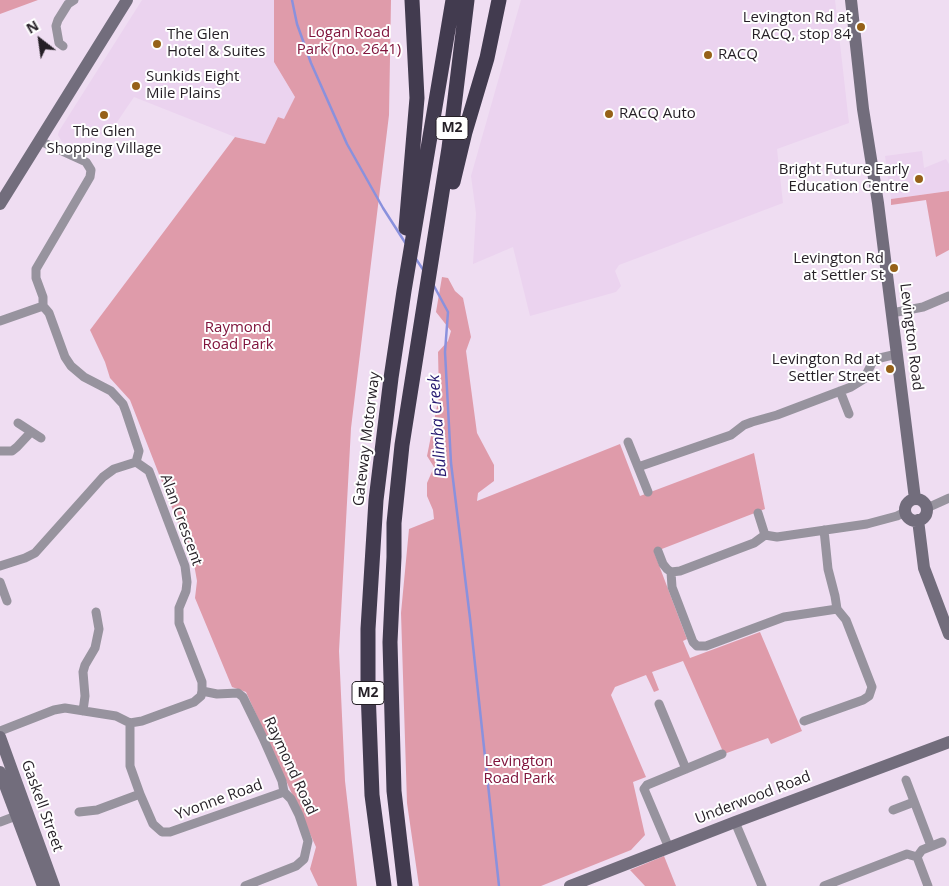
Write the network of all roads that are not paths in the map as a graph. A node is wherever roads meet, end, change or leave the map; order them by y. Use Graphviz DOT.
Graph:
graph roads {
  1 [pos="74,0"];
  2 [pos="127,0"];
  3 [pos="412,0"];
  4 [pos="453,0"];
  5 [pos="467,0"];
  6 [pos="500,0"];
  7 [pos="851,0"];
  8 [pos="63,46"];
  9 [pos="40,141"];
  10 [pos="0,204"];
  11 [pos="409,235"];
  12 [pos="435,258"];
  13 [pos="949,296"];
  14 [pos="42,306"];
  15 [pos="892,313"];
  16 [pos="0,322"];
  17 [pos="897,354"];
  18 [pos="840,391"];
  19 [pos="849,414"];
  20 [pos="18,423"];
  21 [pos="31,432"];
  22 [pos="41,438"];
  23 [pos="628,442"];
  24 [pos="0,451"];
  25 [pos="136,462"];
  26 [pos="638,467"];
  27 [pos="648,492"];
  28 [pos="949,498"];
  29 [pos="915,499"];
  30 [pos="927,508"];
  31 [pos="905,512"];
  32 [pos="758,513"];
  33 [pos="918,520"];
  34 [pos="824,530"];
  35 [pos="765,535"];
  36 [pos="658,551"];
  37 [pos="0,566"];
  38 [pos="671,572"];
  39 [pos="0,582"];
  40 [pos="7,601"];
  41 [pos="837,609"];
  42 [pos="96,612"];
  43 [pos="949,634"];
  44 [pos="202,691"];
  45 [pos="659,704"];
  46 [pos="83,711"];
  47 [pos="804,721"];
  48 [pos="130,723"];
  49 [pos="0,731"];
  50 [pos="0,737"];
  51 [pos="949,742"];
  52 [pos="722,754"];
  53 [pos="686,769"];
  54 [pos="0,772"];
  55 [pos="906,780"];
  56 [pos="284,792"];
  57 [pos="140,794"];
  58 [pos="914,802"];
  59 [pos="893,810"];
  60 [pos="79,812"];
  61 [pos="21,814"];
  62 [pos="0,822"];
  63 [pos="734,822"];
  64 [pos="942,842"];
  65 [pos="931,846"];
  66 [pos="669,848"];
  67 [pos="917,857"];
  68 [pos="42,886"];
  69 [pos="54,886"];
  70 [pos="245,886"];
  71 [pos="384,886"];
  72 [pos="405,886"];
  73 [pos="570,886"];
  74 [pos="762,886"];
  75 [pos="824,886"];
  76 [pos="928,886"];
  1 -- 8 [label="street"];
  2 -- 9 [label="street"];
  3 -- 11 [label="highway"];
  4 -- 11 [label="highway, Gateway Motorway / M2"];
  5 -- 12 [label="highway, M2"];
  6 -- 12 [label="highway"];
  7 -- 15 [label="street, Levington Road"];
  9 -- 10 [label="street"];
  9 -- 14 [label="street"];
  11 -- 71 [label="highway, Gateway Motorway / M2"];
  12 -- 72 [label="highway, M2"];
  13 -- 15 [label="street"];
  14 -- 16 [label="street"];
  14 -- 25 [label="street"];
  15 -- 17 [label="street, Levington Road"];
  17 -- 18 [label="street"];
  17 -- 29 [label="street, Levington Road"];
  18 -- 19 [label="street"];
  18 -- 26 [label="street"];
  20 -- 21 [label="street"];
  21 -- 22 [label="street"];
  21 -- 24 [label="street"];
  23 -- 26 [label="street"];
  25 -- 37 [label="street"];
  25 -- 44 [label="street, Alan Crescent"];
  26 -- 27 [label="street"];
  28 -- 30 [label="street"];
  29 -- 30 [label="street"];
  29 -- 31 [label="street"];
  30 -- 33 [label="street"];
  31 -- 33 [label="street"];
  31 -- 34 [label="street"];
  32 -- 35 [label="street"];
  33 -- 43 [label="street"];
  34 -- 35 [label="street"];
  34 -- 41 [label="street"];
  35 -- 38 [label="street"];
  36 -- 38 [label="street"];
  38 -- 41 [label="street"];
  39 -- 40 [label="street"];
  41 -- 47 [label="street"];
  42 -- 46 [label="street"];
  44 -- 48 [label="street"];
  44 -- 56 [label="street, Raymond Road"];
  45 -- 53 [label="street"];
  46 -- 48 [label="street"];
  46 -- 49 [label="street"];
  48 -- 57 [label="street, Yvonne Road"];
  50 -- 61 [label="street, Gaskell Street"];
  51 -- 63 [label="street, Underwood Road"];
  52 -- 53 [label="street"];
  53 -- 66 [label="street"];
  54 -- 61 [label="street, Gaskell Street"];
  55 -- 58 [label="street"];
  56 -- 57 [label="street, Yvonne Road"];
  56 -- 70 [label="street, Raymond Road"];
  57 -- 60 [label="street"];
  58 -- 59 [label="street"];
  58 -- 65 [label="street"];
  61 -- 62 [label="street"];
  61 -- 68 [label="street, Gaskell Street"];
  61 -- 69 [label="street, Gaskell Street"];
  63 -- 66 [label="street, Underwood Road"];
  63 -- 74 [label="street"];
  64 -- 65 [label="street"];
  65 -- 67 [label="street"];
  66 -- 73 [label="street, Underwood Road"];
  67 -- 75 [label="street"];
  67 -- 76 [label="street"];
}
